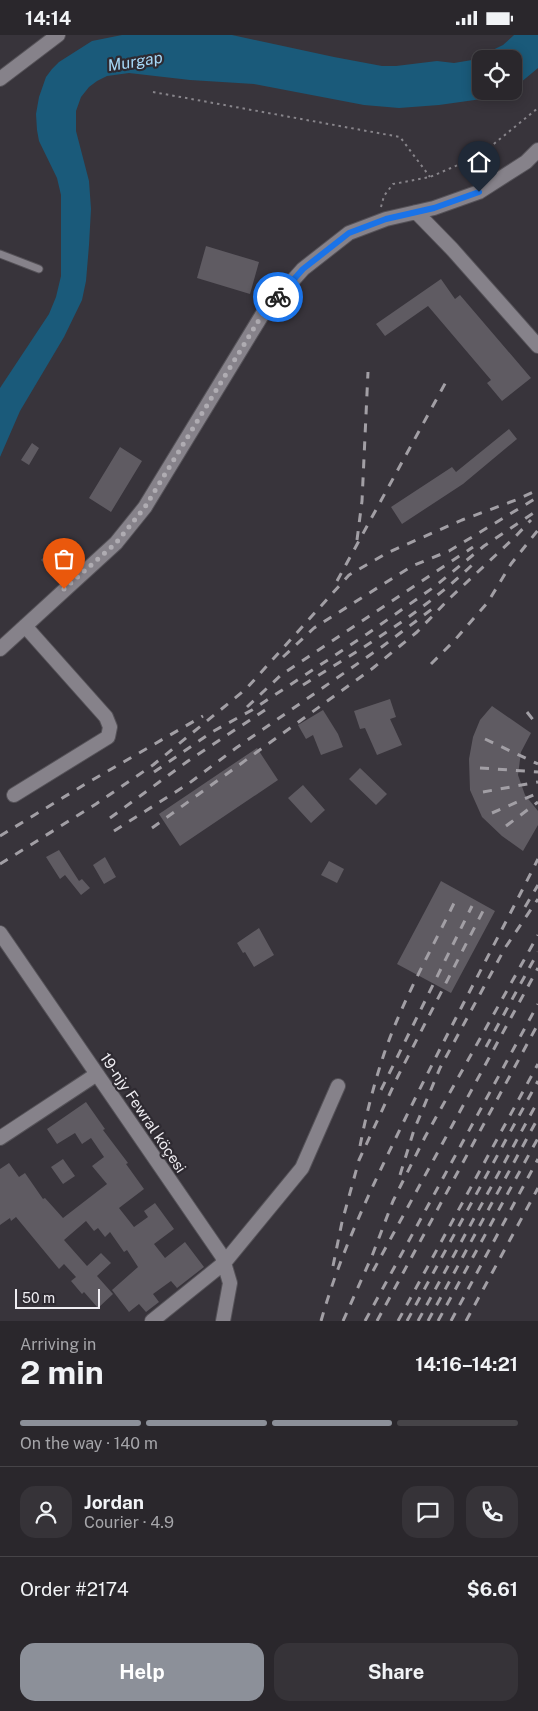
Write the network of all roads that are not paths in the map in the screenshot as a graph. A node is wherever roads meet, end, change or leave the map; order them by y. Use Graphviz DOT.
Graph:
graph roads {
  1 [pos="58,35"];
  2 [pos="0,79"];
  3 [pos="538,150"];
  4 [pos="416,212"];
  5 [pos="0,253"];
  6 [pos="39,269"];
  7 [pos="538,346"];
  8 [pos="25,625"];
  9 [pos="0,649"];
  10 [pos="14,795"];
  11 [pos="0,933"];
  12 [pos="97,1074"];
  13 [pos="338,1086"];
  14 [pos="0,1138"];
  15 [pos="224,1263"];
  16 [pos="152,1321"];
  17 [pos="223,1321"];
  1 -- 2 [label="street"];
  3 -- 4 [label="street"];
  4 -- 7 [label="street"];
  4 -- 8 [label="street"];
  5 -- 6 [label="lane"];
  8 -- 9 [label="street"];
  8 -- 10 [label="street"];
  11 -- 12 [label="street, 19-njy Fewral köçesi"];
  12 -- 14 [label="street"];
  12 -- 15 [label="street, 19-njy Fewral köçesi"];
  13 -- 15 [label="street"];
  15 -- 16 [label="street"];
  15 -- 17 [label="street, 19-njy Fewral köçesi"];
}
